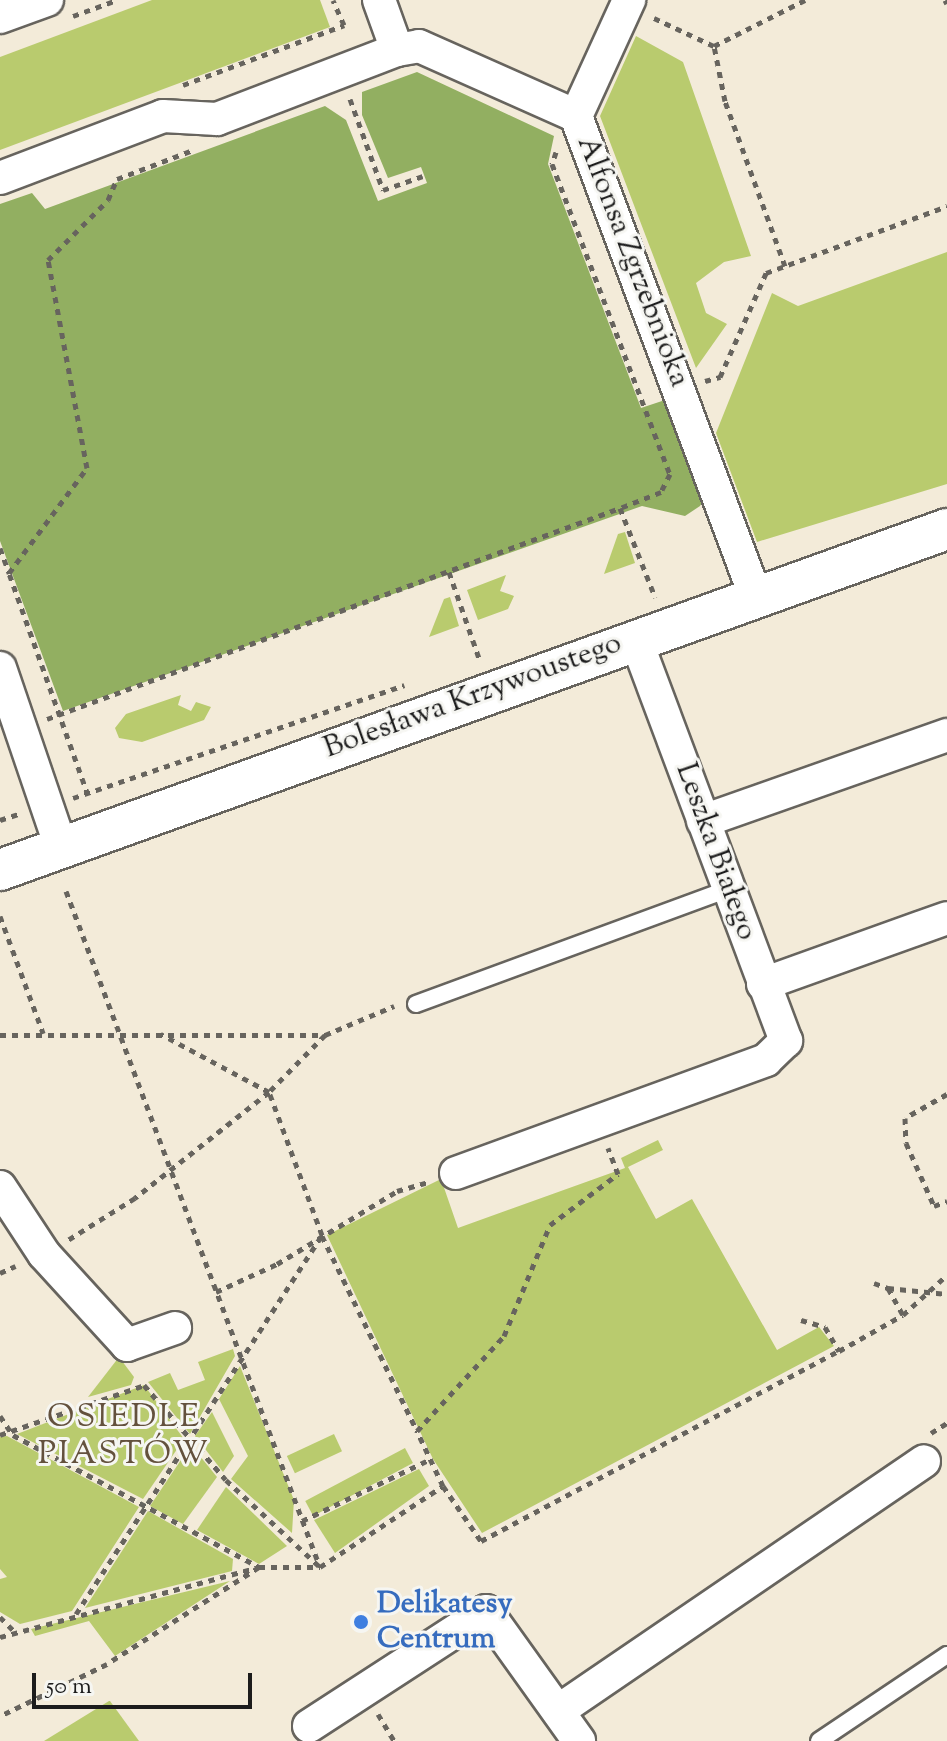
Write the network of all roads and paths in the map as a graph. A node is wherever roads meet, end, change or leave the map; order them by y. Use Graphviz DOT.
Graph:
graph roads {
  1 [pos="47,0"];
  2 [pos="333,0"];
  3 [pos="379,0"];
  4 [pos="805,0"];
  5 [pos="628,2"];
  6 [pos="0,17"];
  7 [pos="714,46"];
  8 [pos="397,50"];
  9 [pos="360,86"];
  10 [pos="169,90"];
  11 [pos="346,91"];
  12 [pos="335,95"];
  13 [pos="568,129"];
  14 [pos="197,148"];
  15 [pos="423,176"];
  16 [pos="0,178"];
  17 [pos="947,206"];
  18 [pos="785,266"];
  19 [pos="679,387"];
  20 [pos="643,401"];
  21 [pos="620,508"];
  22 [pos="947,529"];
  23 [pos="0,548"];
  24 [pos="449,572"];
  25 [pos="9,573"];
  26 [pos="667,593"];
  27 [pos="755,595"];
  28 [pos="655,597"];
  29 [pos="638,620"];
  30 [pos="494,653"];
  31 [pos="479,658"];
  32 [pos="464,663"];
  33 [pos="0,668"];
  34 [pos="419,679"];
  35 [pos="60,715"];
  36 [pos="21,728"];
  37 [pos="947,735"];
  38 [pos="88,795"];
  39 [pos="46,804"];
  40 [pos="703,821"];
  41 [pos="61,847"];
  42 [pos="0,870"];
  43 [pos="729,889"];
  44 [pos="66,891"];
  45 [pos="0,916"];
  46 [pos="947,918"];
  47 [pos="763,984"];
  48 [pos="416,1004"];
  49 [pos="43,1033"];
  50 [pos="119,1034"];
  51 [pos="160,1034"];
  52 [pos="0,1035"];
  53 [pos="325,1035"];
  54 [pos="269,1092"];
  55 [pos="947,1094"];
  56 [pos="598,1123"];
  57 [pos="170,1168"];
  58 [pos="456,1173"];
  59 [pos="0,1187"];
  60 [pos="947,1201"];
  61 [pos="322,1235"];
  62 [pos="44,1254"];
  63 [pos="0,1273"];
  64 [pos="947,1275"];
  65 [pos="874,1283"];
  66 [pos="888,1288"];
  67 [pos="216,1292"];
  68 [pos="931,1292"];
  69 [pos="947,1294"];
  70 [pos="903,1315"];
  71 [pos="801,1320"];
  72 [pos="175,1328"];
  73 [pos="839,1351"];
  74 [pos="240,1356"];
  75 [pos="0,1416"];
  76 [pos="417,1431"];
  77 [pos="0,1435"];
  78 [pos="13,1435"];
  79 [pos="190,1439"];
  80 [pos="429,1460"];
  81 [pos="924,1461"];
  82 [pos="443,1486"];
  83 [pos="145,1506"];
  84 [pos="302,1521"];
  85 [pos="259,1567"];
  86 [pos="320,1567"];
  87 [pos="76,1614"];
  88 [pos="0,1617"];
  89 [pos="13,1630"];
  90 [pos="0,1637"];
  91 [pos="947,1655"];
  92 [pos="558,1711"];
  93 [pos="0,1716"];
  94 [pos="309,1726"];
  95 [pos="579,1741"];
  96 [pos="819,1741"];
  1 -- 6 [label="street"];
  2 -- 10 [label="path"];
  3 -- 8 [label="street"];
  4 -- 7 [label="path"];
  5 -- 7 [label="path"];
  5 -- 13 [label="street"];
  7 -- 18 [label="path"];
  8 -- 13 [label="street, Alfonsa Zgrzebnioka"];
  8 -- 16 [label="street"];
  9 -- 11 [label="path"];
  11 -- 12 [label="path"];
  11 -- 15 [label="path"];
  13 -- 19 [label="street, Alfonsa Zgrzebnioka"];
  13 -- 20 [label="path"];
  14 -- 25 [label="path"];
  17 -- 18 [label="path"];
  18 -- 19 [label="path"];
  19 -- 20 [label="path"];
  19 -- 27 [label="street, Alfonsa Zgrzebnioka"];
  20 -- 21 [label="path"];
  21 -- 24 [label="path"];
  21 -- 28 [label="path"];
  22 -- 27 [label="street, Bolesława Krzywoustego"];
  23 -- 25 [label="path"];
  24 -- 31 [label="path"];
  24 -- 35 [label="path"];
  25 -- 35 [label="path"];
  26 -- 28 [label="path"];
  27 -- 29 [label="street, Bolesława Krzywoustego"];
  28 -- 29 [label="path"];
  29 -- 40 [label="street, Leszka Białego"];
  29 -- 41 [label="street, Bolesława Krzywoustego"];
  30 -- 31 [label="path"];
  31 -- 32 [label="path"];
  33 -- 36 [label="street"];
  34 -- 38 [label="path"];
  35 -- 36 [label="path"];
  35 -- 38 [label="path"];
  36 -- 39 [label="street"];
  37 -- 40 [label="street"];
  38 -- 39 [label="path"];
  39 -- 41 [label="street"];
  40 -- 43 [label="street, Leszka Białego"];
  41 -- 42 [label="street, Bolesława Krzywoustego"];
  43 -- 47 [label="street, Leszka Białego"];
  43 -- 48 [label="lane"];
  44 -- 50 [label="path"];
  45 -- 49 [label="path"];
  46 -- 47 [label="street"];
  47 -- 56 [label="street, Leszka Białego"];
  48 -- 53 [label="path"];
  49 -- 50 [label="path"];
  49 -- 52 [label="path"];
  50 -- 51 [label="path"];
  50 -- 57 [label="path"];
  51 -- 53 [label="path"];
  51 -- 54 [label="path"];
  53 -- 54 [label="path"];
  54 -- 57 [label="path"];
  54 -- 61 [label="path"];
  55 -- 60 [label="path"];
  56 -- 58 [label="street"];
  56 -- 76 [label="path"];
  57 -- 62 [label="path"];
  57 -- 67 [label="path"];
  58 -- 61 [label="path"];
  59 -- 62 [label="street"];
  61 -- 67 [label="path"];
  61 -- 74 [label="path"];
  61 -- 76 [label="path"];
  62 -- 63 [label="path"];
  62 -- 72 [label="street"];
  64 -- 68 [label="path"];
  65 -- 66 [label="path"];
  66 -- 68 [label="path"];
  66 -- 70 [label="path"];
  67 -- 74 [label="path"];
  68 -- 69 [label="path"];
  68 -- 70 [label="path"];
  70 -- 73 [label="path"];
  71 -- 73 [label="path"];
  73 -- 82 [label="path"];
  74 -- 79 [label="path"];
  74 -- 84 [label="path"];
  75 -- 78 [label="path"];
  76 -- 80 [label="path"];
  77 -- 78 [label="path"];
  78 -- 79 [label="path"];
  78 -- 83 [label="path"];
  79 -- 83 [label="path"];
  79 -- 86 [label="path"];
  80 -- 82 [label="path"];
  80 -- 84 [label="path"];
  81 -- 92 [label="street"];
  82 -- 86 [label="path"];
  83 -- 85 [label="path"];
  83 -- 87 [label="path"];
  84 -- 86 [label="path"];
  85 -- 86 [label="path"];
  85 -- 87 [label="path"];
  85 -- 93 [label="path"];
  87 -- 89 [label="path"];
  88 -- 89 [label="path"];
  89 -- 90 [label="path"];
  91 -- 96 [label="lane"];
  92 -- 94 [label="street"];
  92 -- 95 [label="street"];
}
